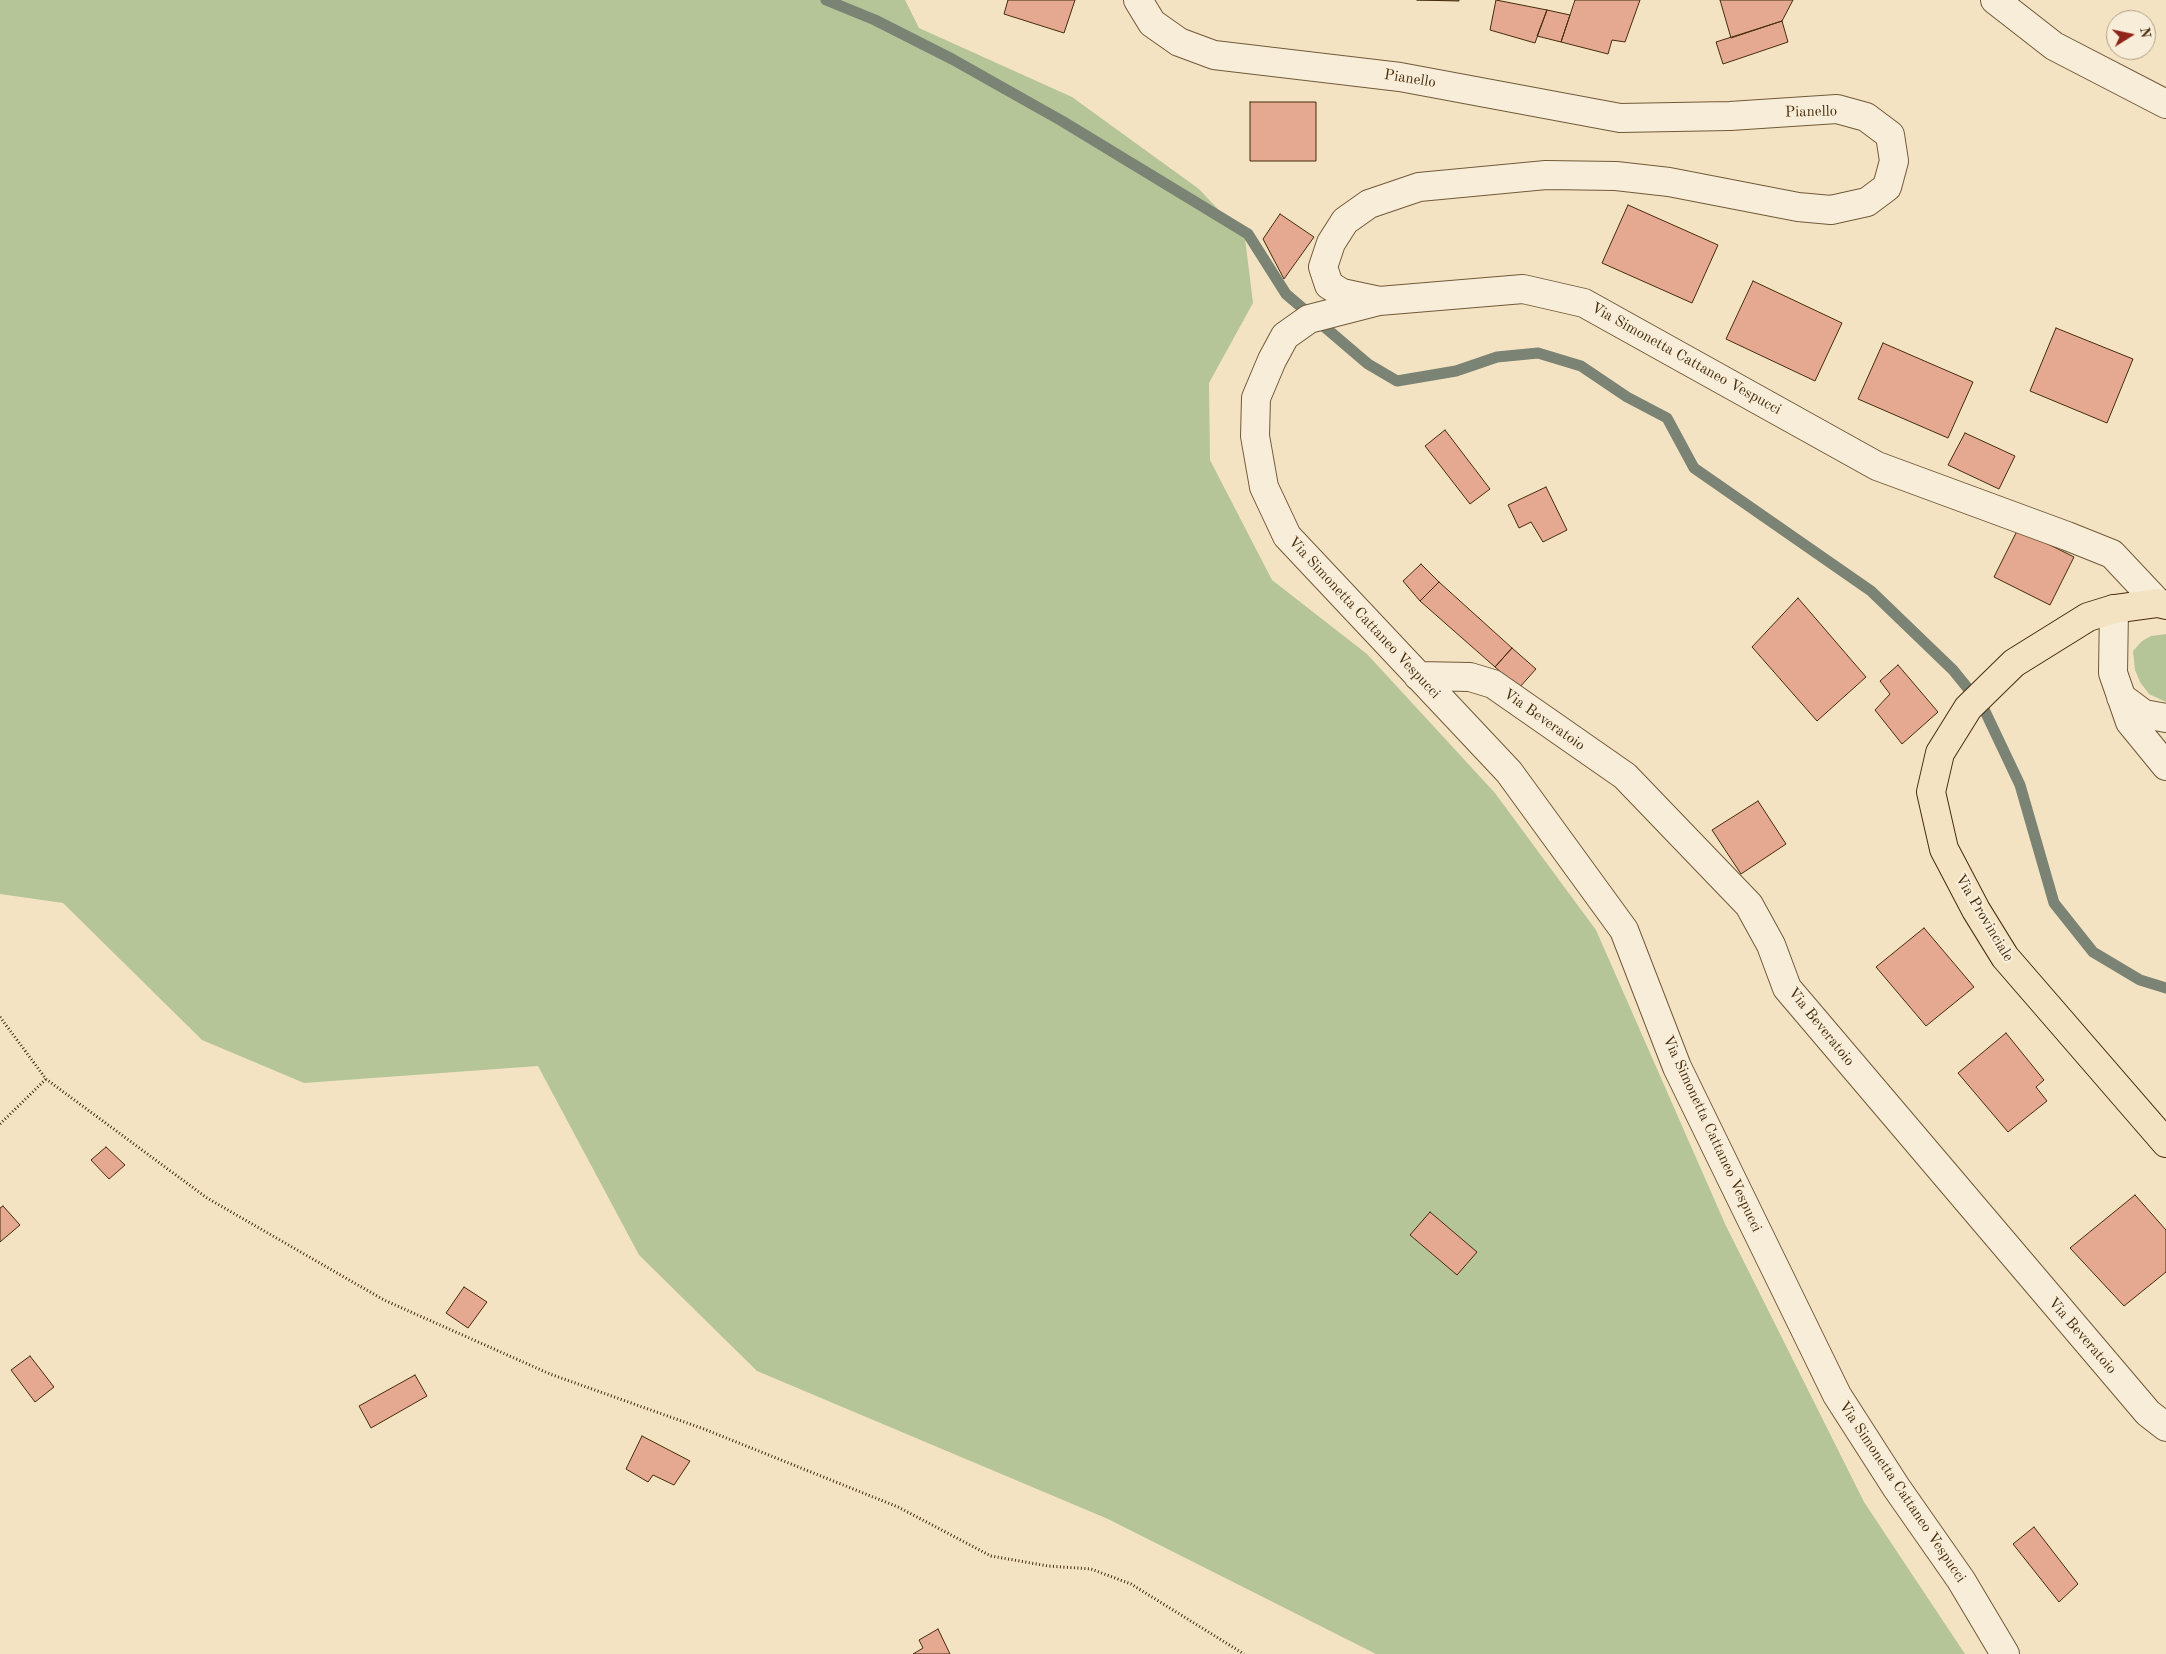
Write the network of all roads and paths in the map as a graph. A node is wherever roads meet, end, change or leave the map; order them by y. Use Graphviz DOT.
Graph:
graph roads {
  1 [pos="1138,0"];
  2 [pos="1995,0"];
  3 [pos="2166,104"];
  4 [pos="1379,301"];
  5 [pos="2162,604"];
  6 [pos="2114,608"];
  7 [pos="1418,676"];
  8 [pos="2121,697"];
  9 [pos="2166,718"];
  10 [pos="2166,766"];
  11 [pos="0,1017"];
  12 [pos="46,1079"];
  13 [pos="0,1124"];
  14 [pos="2166,1143"];
  15 [pos="2166,1427"];
  16 [pos="1244,1654"];
  17 [pos="2005,1654"];
  1 -- 4 [label="street, Pianello"];
  2 -- 3 [label="street"];
  4 -- 5 [label="street, Via Simonetta Cattaneo Vespucci"];
  4 -- 7 [label="street, Via Simonetta Cattaneo Vespucci"];
  5 -- 6 [label="main road, Via Provinciale"];
  6 -- 8 [label="street"];
  6 -- 14 [label="main road, Via Provinciale"];
  7 -- 15 [label="street, Via Beveratoio"];
  7 -- 17 [label="street, Via Simonetta Cattaneo Vespucci"];
  8 -- 9 [label="street"];
  8 -- 10 [label="street"];
  11 -- 12 [label="path"];
  12 -- 13 [label="path"];
  12 -- 16 [label="path"];
}
